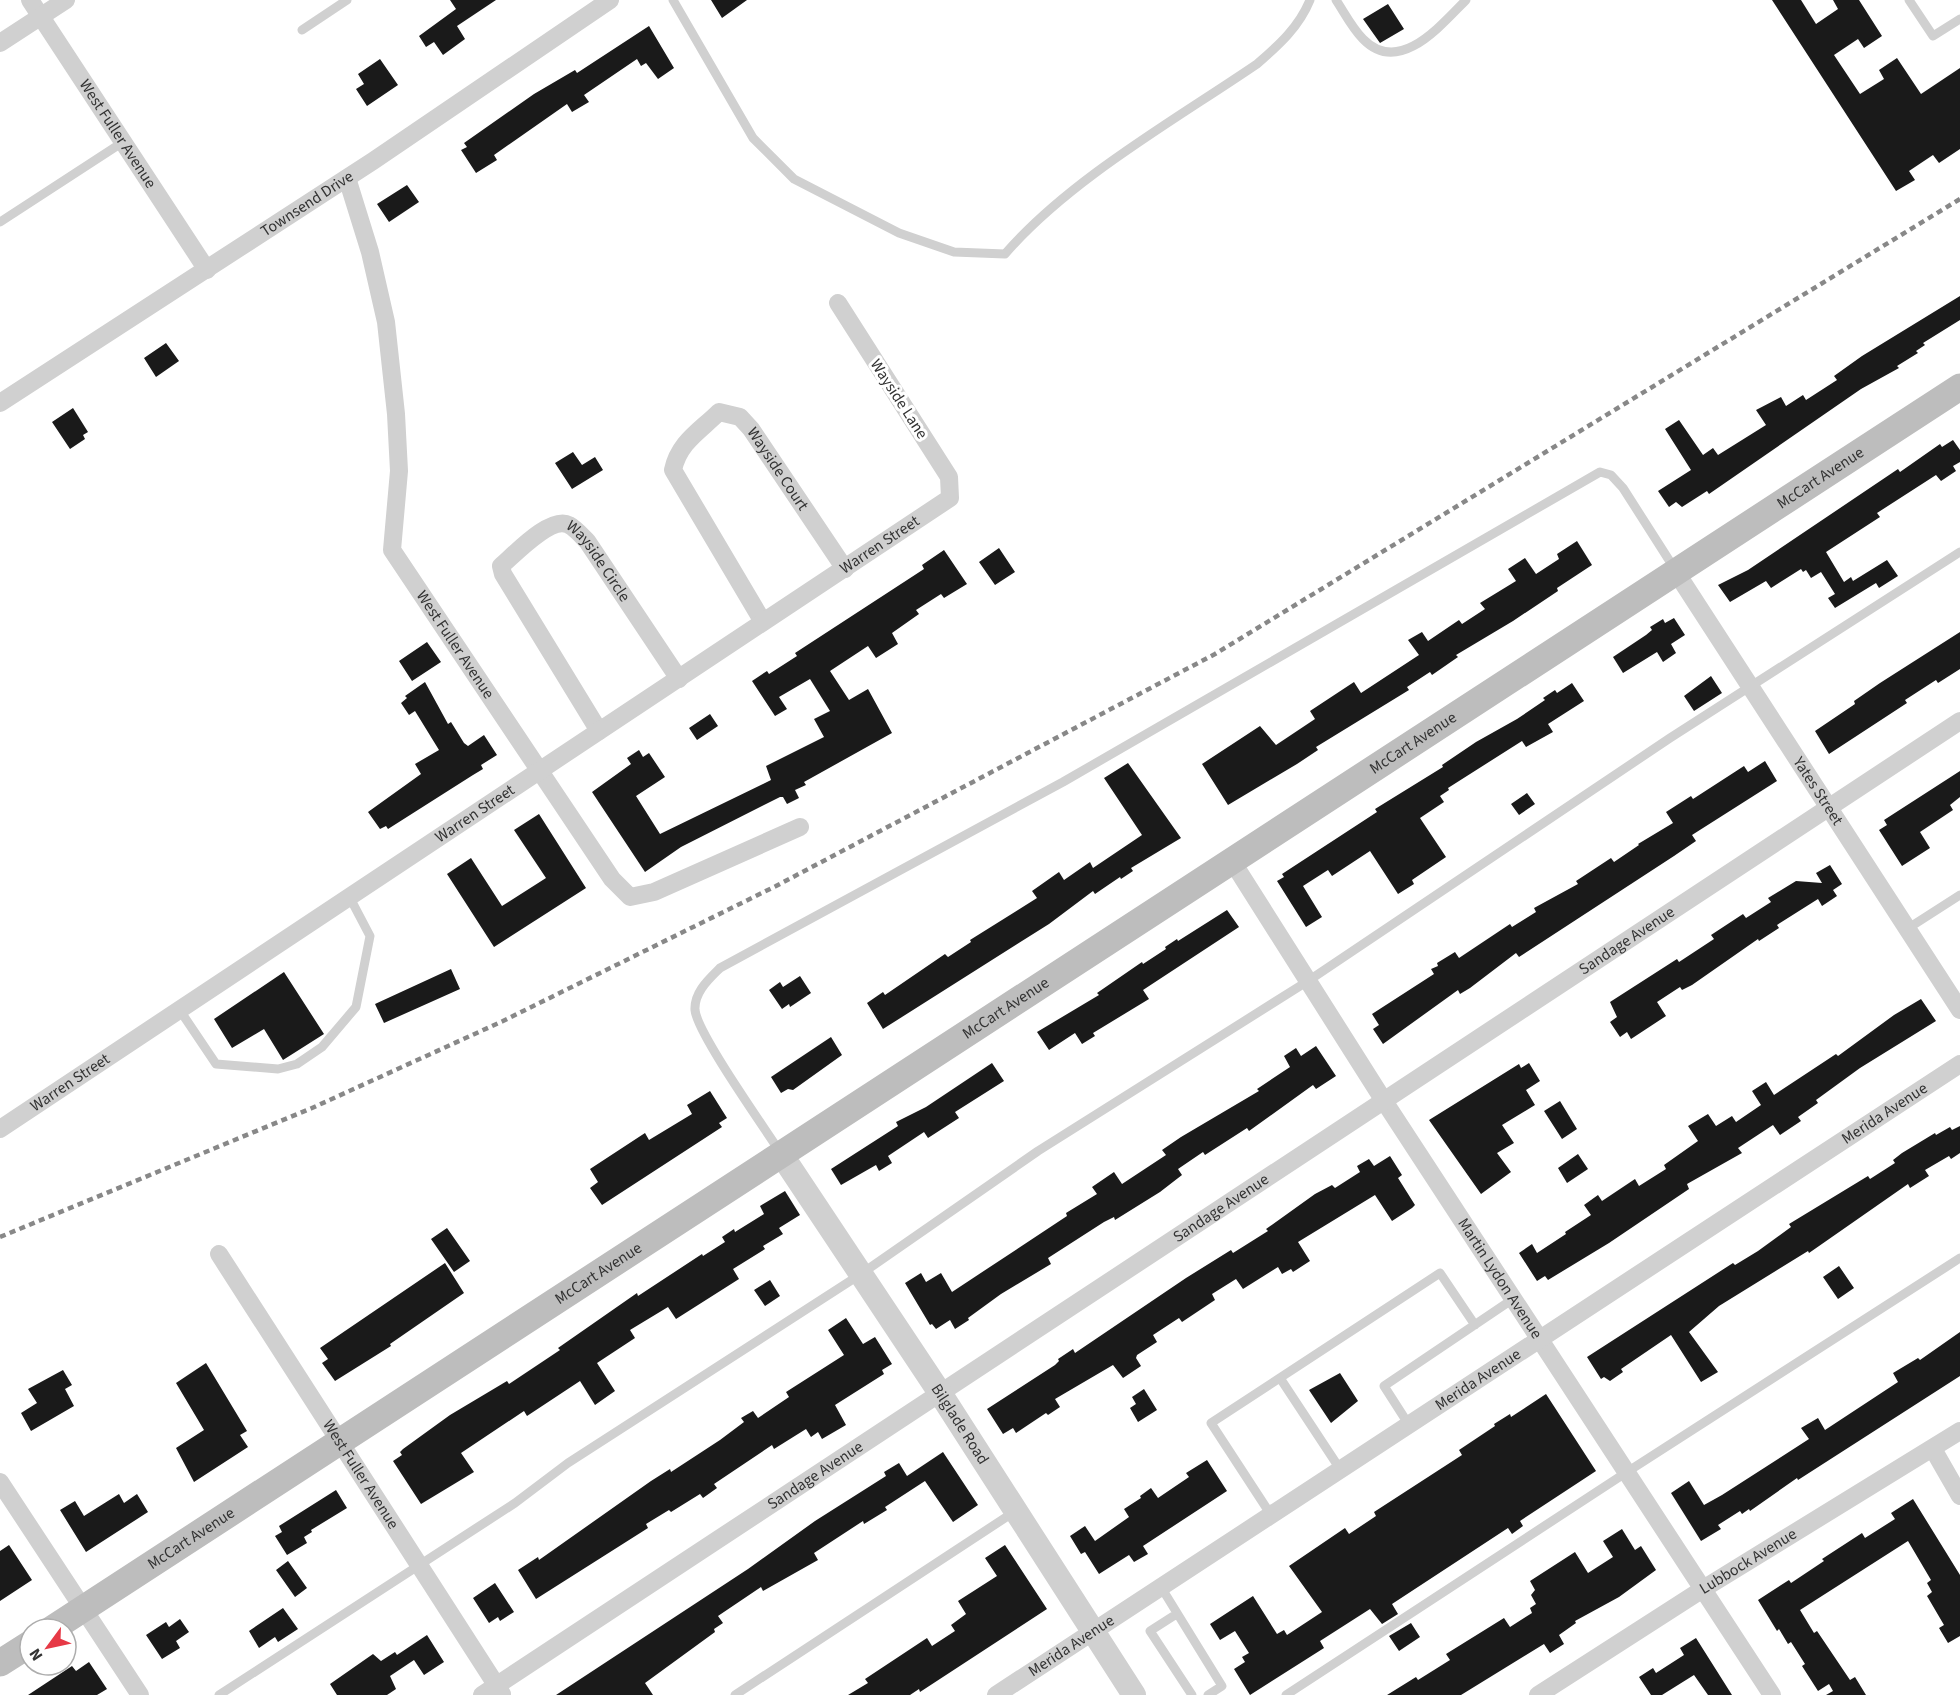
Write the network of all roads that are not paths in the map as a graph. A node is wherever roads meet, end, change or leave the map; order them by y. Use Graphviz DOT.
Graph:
graph roads {
  1 [pos="30,0"];
  2 [pos="66,0"];
  3 [pos="347,0"];
  4 [pos="610,0"];
  5 [pos="673,0"];
  6 [pos="1310,0"];
  7 [pos="1336,0"];
  8 [pos="1466,0"];
  9 [pos="1909,0"];
  10 [pos="40,16"];
  11 [pos="1960,19"];
  12 [pos="302,30"];
  13 [pos="0,43"];
  14 [pos="123,142"];
  15 [pos="347,178"];
  16 [pos="0,222"];
  17 [pos="207,270"];
  18 [pos="838,303"];
  19 [pos="1960,387"];
  20 [pos="0,403"];
  21 [pos="950,498"];
  22 [pos="1960,552"];
  23 [pos="845,569"];
  24 [pos="1676,572"];
  25 [pos="762,622"];
  26 [pos="679,679"];
  27 [pos="1751,687"];
  28 [pos="1960,721"];
  29 [pos="599,731"];
  30 [pos="538,771"];
  31 [pos="1829,808"];
  32 [pos="800,827"];
  33 [pos="1232,861"];
  34 [pos="1960,895"];
  35 [pos="349,896"];
  36 [pos="1907,929"];
  37 [pos="1308,981"];
  38 [pos="179,1009"];
  39 [pos="1960,1010"];
  40 [pos="1960,1064"];
  41 [pos="1384,1101"];
  42 [pos="0,1129"];
  43 [pos="781,1154"];
  44 [pos="219,1254"];
  45 [pos="1960,1258"];
  46 [pos="861,1274"];
  47 [pos="1513,1299"];
  48 [pos="1475,1325"];
  49 [pos="1540,1339"];
  50 [pos="1280,1378"];
  51 [pos="940,1393"];
  52 [pos="1409,1425"];
  53 [pos="1960,1431"];
  54 [pos="340,1442"];
  55 [pos="1933,1449"];
  56 [pos="1340,1469"];
  57 [pos="1627,1472"];
  58 [pos="1,1485"];
  59 [pos="1960,1496"];
  60 [pos="1016,1511"];
  61 [pos="1271,1515"];
  62 [pos="419,1566"];
  63 [pos="1161,1587"];
  64 [pos="1703,1589"];
  65 [pos="83,1609"];
  66 [pos="1175,1615"];
  67 [pos="71,1617"];
  68 [pos="1093,1631"];
  69 [pos="18,1652"];
  70 [pos="0,1663"];
  71 [pos="494,1692"];
  72 [pos="140,1695"];
  73 [pos="219,1695"];
  74 [pos="735,1695"];
  75 [pos="996,1695"];
  76 [pos="1134,1695"];
  77 [pos="1192,1695"];
  78 [pos="1209,1695"];
  79 [pos="1286,1695"];
  80 [pos="1538,1695"];
  81 [pos="1772,1695"];
  1 -- 10 [label="street, West Fuller Avenue"];
  2 -- 10 [label="street"];
  3 -- 12 [label="lane"];
  4 -- 15 [label="street, Townsend Drive"];
  5 -- 6 [label="lane"];
  7 -- 8 [label="lane"];
  9 -- 11 [label="lane"];
  10 -- 13 [label="street"];
  10 -- 14 [label="street, West Fuller Avenue"];
  14 -- 16 [label="lane"];
  14 -- 17 [label="street, West Fuller Avenue"];
  15 -- 17 [label="street, Townsend Drive"];
  15 -- 30 [label="street, West Fuller Avenue"];
  17 -- 20 [label="street, Townsend Drive"];
  18 -- 21 [label="street, Wayside Lane"];
  19 -- 24 [label="main road, McCart Avenue"];
  21 -- 23 [label="street, Warren Street"];
  22 -- 27 [label="lane"];
  23 -- 25 [label="street, Warren Street"];
  23 -- 25 [label="street, Wayside Court"];
  24 -- 27 [label="street, Yates Street"];
  24 -- 33 [label="main road, McCart Avenue"];
  24 -- 43 [label="lane"];
  25 -- 26 [label="street, Warren Street"];
  26 -- 29 [label="street, Warren Street"];
  26 -- 29 [label="street, Wayside Circle"];
  27 -- 31 [label="street, Yates Street"];
  27 -- 37 [label="lane"];
  28 -- 31 [label="street, Sandage Avenue"];
  29 -- 30 [label="street, Warren Street"];
  30 -- 32 [label="street, West Fuller Avenue"];
  30 -- 35 [label="street, Warren Street"];
  31 -- 36 [label="street, Yates Street"];
  31 -- 41 [label="street, Sandage Avenue"];
  33 -- 37 [label="street, Martin Lydon Avenue"];
  33 -- 43 [label="main road, McCart Avenue"];
  34 -- 36 [label="lane"];
  35 -- 38 [label="street, Warren Street"];
  35 -- 38 [label="lane"];
  36 -- 39 [label="street, Yates Street"];
  37 -- 41 [label="street, Martin Lydon Avenue"];
  37 -- 46 [label="lane"];
  38 -- 42 [label="street, Warren Street"];
  40 -- 49 [label="street, Merida Avenue"];
  41 -- 47 [label="street, Martin Lydon Avenue"];
  41 -- 51 [label="street, Sandage Avenue"];
  43 -- 46 [label="street, Bilglade Road"];
  43 -- 54 [label="main road, McCart Avenue"];
  44 -- 54 [label="street, West Fuller Avenue"];
  45 -- 57 [label="lane"];
  46 -- 51 [label="street, Bilglade Road"];
  46 -- 62 [label="lane"];
  47 -- 48 [label="lane"];
  47 -- 49 [label="street, Martin Lydon Avenue"];
  48 -- 50 [label="lane"];
  48 -- 52 [label="lane"];
  49 -- 52 [label="street, Merida Avenue"];
  49 -- 57 [label="street, Martin Lydon Avenue"];
  50 -- 56 [label="lane"];
  50 -- 61 [label="lane"];
  51 -- 60 [label="street, Bilglade Road"];
  51 -- 71 [label="street, Sandage Avenue"];
  52 -- 56 [label="street, Merida Avenue"];
  53 -- 55 [label="street, Lubbock Avenue"];
  54 -- 62 [label="street, West Fuller Avenue"];
  54 -- 65 [label="main road, McCart Avenue"];
  55 -- 59 [label="street"];
  55 -- 64 [label="street, Lubbock Avenue"];
  56 -- 61 [label="street, Merida Avenue"];
  57 -- 64 [label="street, Martin Lydon Avenue"];
  57 -- 79 [label="lane"];
  58 -- 65 [label="street"];
  60 -- 68 [label="street, Bilglade Road"];
  60 -- 74 [label="lane"];
  61 -- 63 [label="street, Merida Avenue"];
  62 -- 71 [label="street, West Fuller Avenue"];
  62 -- 73 [label="lane"];
  63 -- 66 [label="lane"];
  63 -- 68 [label="street, Merida Avenue"];
  64 -- 80 [label="street, Lubbock Avenue"];
  64 -- 81 [label="street, Martin Lydon Avenue"];
  65 -- 67 [label="main road, McCart Avenue"];
  65 -- 72 [label="street"];
  66 -- 77 [label="lane"];
  66 -- 78 [label="lane"];
  68 -- 75 [label="street, Merida Avenue"];
  68 -- 76 [label="street, Bilglade Road"];
  69 -- 70 [label="main road"];
}
